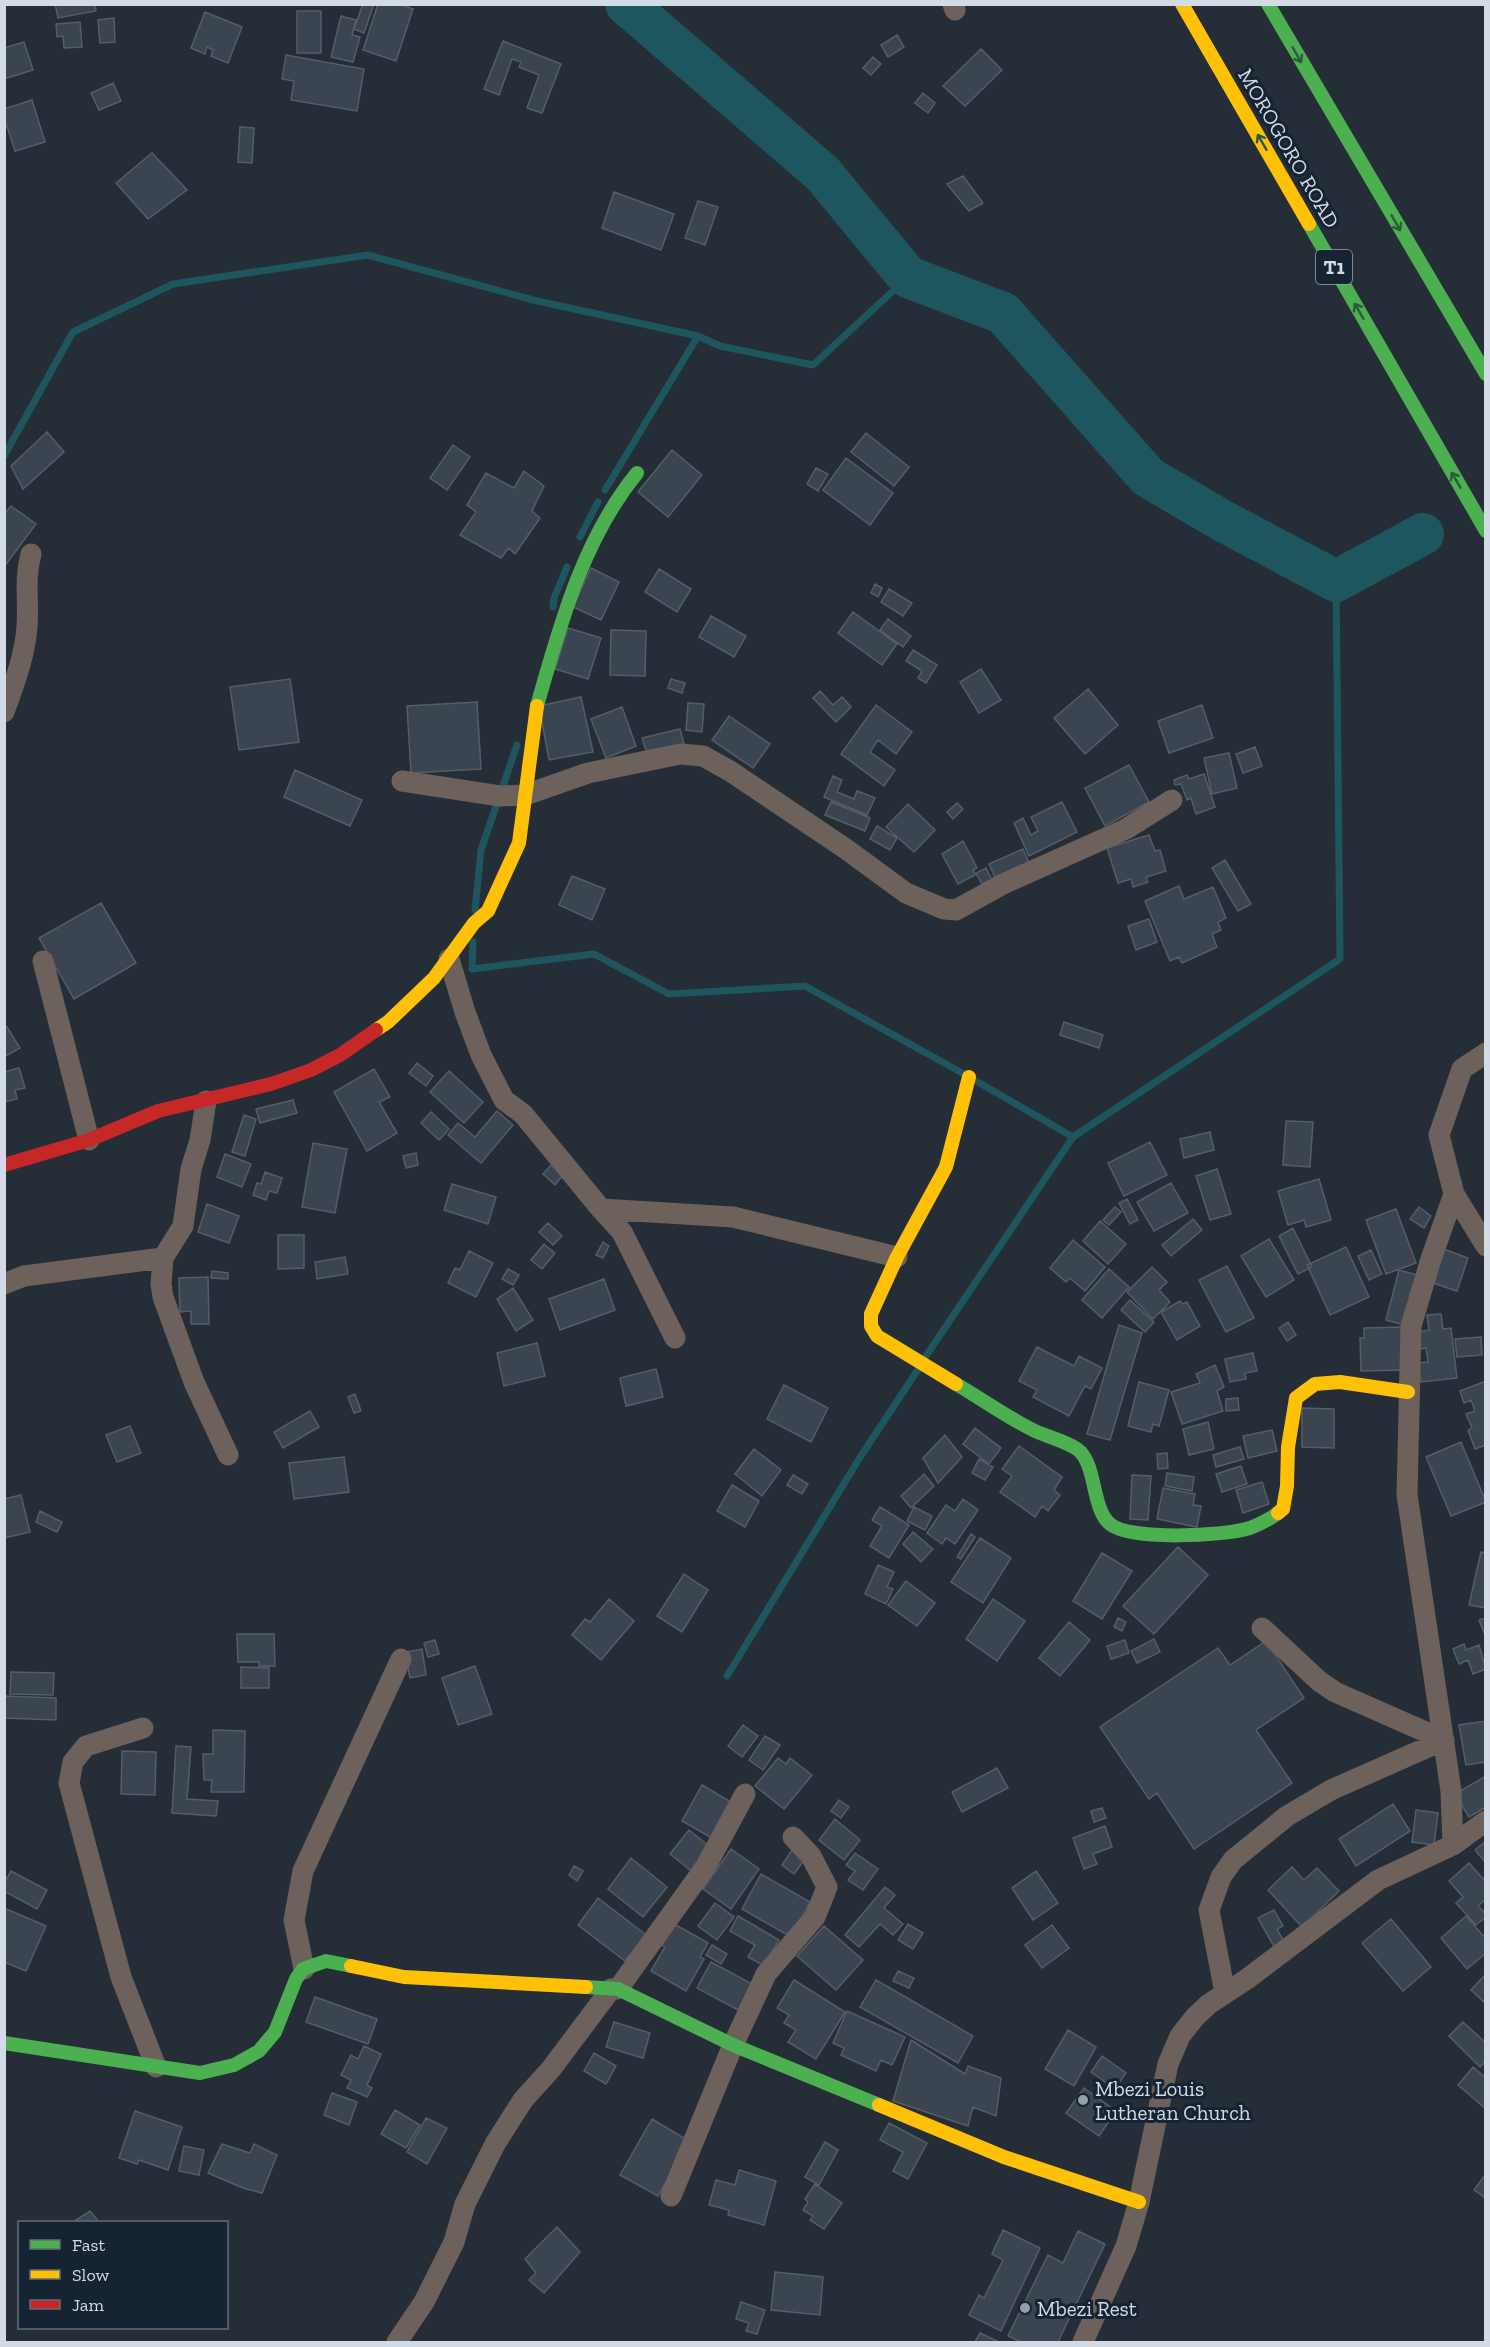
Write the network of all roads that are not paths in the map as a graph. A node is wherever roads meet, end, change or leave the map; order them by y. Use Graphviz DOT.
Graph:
graph roads {
  1 [pos="1182,4"];
  2 [pos="1268,4"];
  3 [pos="1485,374"];
  4 [pos="637,473"];
  5 [pos="1485,531"];
  6 [pos="31,554"];
  7 [pos="4,712"];
  8 [pos="402,781"];
  9 [pos="525,795"];
  10 [pos="1172,800"];
  11 [pos="449,959"];
  12 [pos="43,961"];
  13 [pos="1485,1053"];
  14 [pos="969,1077"];
  15 [pos="206,1101"];
  16 [pos="89,1140"];
  17 [pos="4,1166"];
  18 [pos="1454,1194"];
  19 [pos="601,1209"];
  20 [pos="1485,1246"];
  21 [pos="897,1257"];
  22 [pos="163,1258"];
  23 [pos="4,1284"];
  24 [pos="675,1338"];
  25 [pos="1408,1392"];
  26 [pos="228,1455"];
  27 [pos="1262,1628"];
  28 [pos="401,1659"];
  29 [pos="143,1728"];
  30 [pos="1444,1740"];
  31 [pos="746,1794"];
  32 [pos="1485,1821"];
  33 [pos="793,1838"];
  34 [pos="1453,1845"];
  35 [pos="304,1969"];
  36 [pos="614,1989"];
  37 [pos="1225,1993"];
  38 [pos="4,2043"];
  39 [pos="733,2045"];
  40 [pos="156,2067"];
  41 [pos="671,2196"];
  42 [pos="1139,2202"];
  43 [pos="397,2343"];
  44 [pos="1083,2343"];
  5 -- 1 [label="main road, MOROGORO ROAD / T1, one-way"];
  2 -- 3 [label="main road, one-way"];
  4 -- 9 [label="main road"];
  6 -- 7 [label="street"];
  8 -- 9 [label="street"];
  9 -- 10 [label="street"];
  9 -- 11 [label="main road"];
  11 -- 15 [label="main road"];
  11 -- 19 [label="street"];
  12 -- 16 [label="street"];
  13 -- 18 [label="street"];
  14 -- 21 [label="main road"];
  15 -- 16 [label="main road"];
  15 -- 22 [label="street"];
  16 -- 17 [label="main road"];
  18 -- 20 [label="street"];
  18 -- 25 [label="street"];
  19 -- 21 [label="street"];
  19 -- 24 [label="street"];
  21 -- 25 [label="main road"];
  22 -- 23 [label="street"];
  22 -- 26 [label="street"];
  25 -- 30 [label="street"];
  27 -- 30 [label="street"];
  28 -- 35 [label="street"];
  29 -- 40 [label="street"];
  30 -- 34 [label="street"];
  30 -- 37 [label="street"];
  31 -- 36 [label="street"];
  32 -- 34 [label="street"];
  33 -- 39 [label="street"];
  34 -- 37 [label="street"];
  35 -- 36 [label="main road"];
  35 -- 40 [label="main road"];
  36 -- 39 [label="main road"];
  36 -- 43 [label="street"];
  37 -- 42 [label="street"];
  38 -- 40 [label="main road"];
  39 -- 41 [label="street"];
  39 -- 42 [label="main road"];
  42 -- 44 [label="street"];
}
